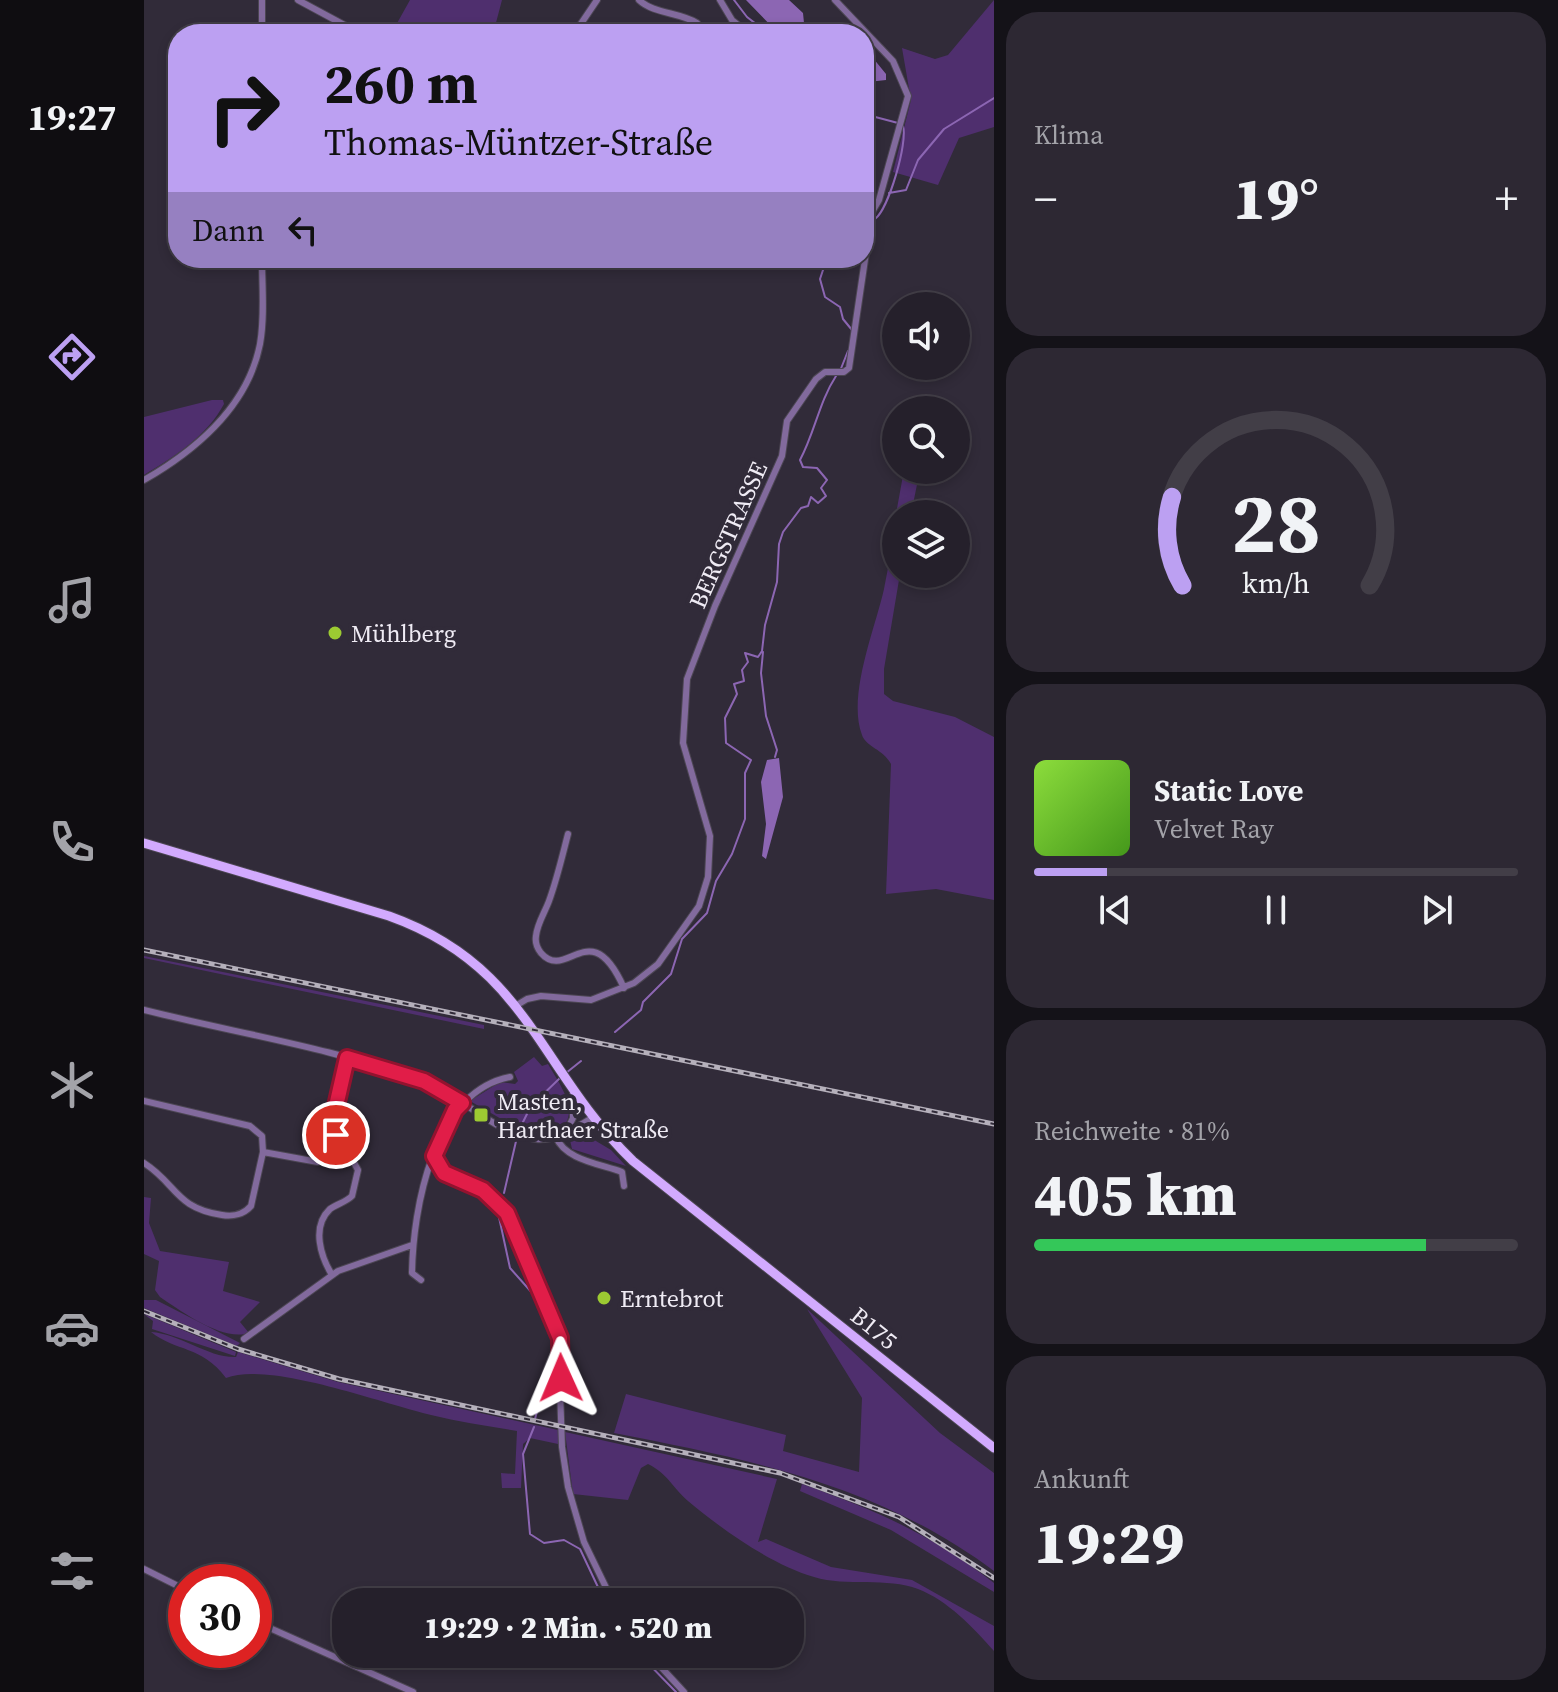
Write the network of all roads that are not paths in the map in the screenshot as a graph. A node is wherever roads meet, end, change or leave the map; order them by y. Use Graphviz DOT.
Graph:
graph roads {
  1 [pos="262,0"];
  2 [pos="298,0"];
  3 [pos="597,0"];
  4 [pos="639,0"];
  5 [pos="720,0"];
  6 [pos="835,0"];
  7 [pos="697,23"];
  8 [pos="262,24"];
  9 [pos="342,24"];
  10 [pos="581,24"];
  11 [pos="737,24"];
  12 [pos="858,24"];
  13 [pos="874,41"];
  14 [pos="874,214"];
  15 [pos="262,268"];
  16 [pos="865,268"];
  17 [pos="144,480"];
  18 [pos="568,834"];
  19 [pos="144,843"];
  20 [pos="624,988"];
  21 [pos="517,1005"];
  22 [pos="144,1010"];
  23 [pos="347,1058"];
  24 [pos="510,1077"];
  25 [pos="573,1090"];
  26 [pos="144,1101"];
  27 [pos="462,1103"];
  28 [pos="592,1118"];
  29 [pos="565,1134"];
  30 [pos="556,1137"];
  31 [pos="340,1144"];
  32 [pos="263,1152"];
  33 [pos="434,1156"];
  34 [pos="144,1163"];
  35 [pos="624,1186"];
  36 [pos="412,1245"];
  37 [pos="332,1275"];
  38 [pos="421,1280"];
  39 [pos="244,1339"];
  40 [pos="994,1448"];
  41 [pos="144,1569"];
  42 [pos="168,1581"];
  43 [pos="606,1588"];
  44 [pos="272,1629"];
  45 [pos="662,1668"];
  46 [pos="413,1692"];
  47 [pos="684,1692"];
  1 -- 8 [label="street"];
  2 -- 9 [label="street"];
  3 -- 10 [label="street"];
  4 -- 7 [label="street"];
  5 -- 11 [label="street"];
  6 -- 12 [label="street, BERGSTRASSE"];
  13 -- 14 [label="street, BERGSTRASSE"];
  15 -- 17 [label="street"];
  16 -- 20 [label="street, BERGSTRASSE"];
  18 -- 20 [label="street"];
  19 -- 21 [label="main road, B175"];
  20 -- 21 [label="street, BERGSTRASSE"];
  21 -- 25 [label="main road, B175"];
  22 -- 23 [label="street"];
  23 -- 27 [label="street"];
  23 -- 31 [label="street"];
  24 -- 27 [label="street"];
  25 -- 28 [label="main road, B175"];
  25 -- 29 [label="street"];
  26 -- 32 [label="street"];
  27 -- 30 [label="street"];
  27 -- 33 [label="street"];
  28 -- 29 [label="street"];
  28 -- 40 [label="main road, B175"];
  29 -- 30 [label="street"];
  30 -- 35 [label="street"];
  31 -- 32 [label="street"];
  31 -- 37 [label="street"];
  32 -- 34 [label="street"];
  33 -- 36 [label="street"];
  33 -- 43 [label="street"];
  36 -- 37 [label="street"];
  36 -- 38 [label="street"];
  37 -- 39 [label="street"];
  41 -- 42 [label="street"];
  44 -- 46 [label="street"];
  45 -- 47 [label="street"];
}
